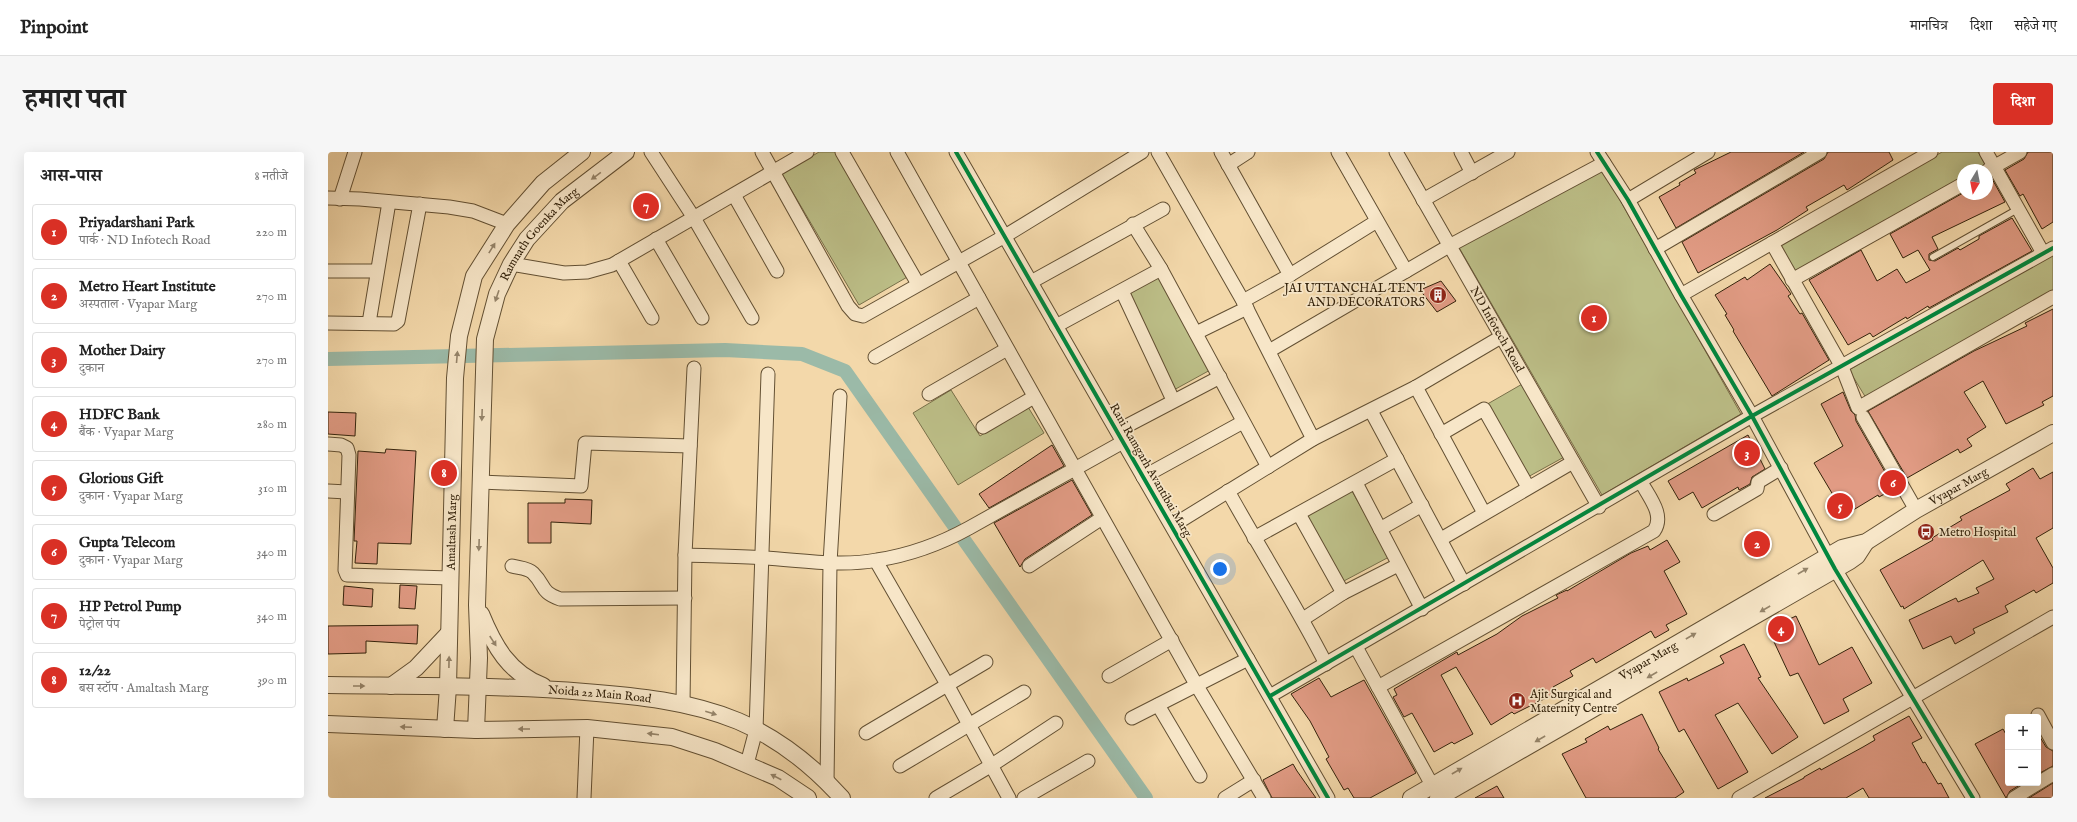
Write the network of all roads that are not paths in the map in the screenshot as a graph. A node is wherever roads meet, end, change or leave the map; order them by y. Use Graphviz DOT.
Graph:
graph roads {
  1 [pos="355,152"];
  2 [pos="582,152"];
  3 [pos="651,152"];
  4 [pos="762,152"];
  5 [pos="807,152"];
  6 [pos="842,152"];
  7 [pos="897,152"];
  8 [pos="956,152"];
  9 [pos="1142,152"];
  10 [pos="1158,152"];
  11 [pos="1221,152"];
  12 [pos="1248,152"];
  13 [pos="1338,152"];
  14 [pos="1396,152"];
  15 [pos="1461,152"];
  16 [pos="1508,152"];
  17 [pos="1597,152"];
  18 [pos="1708,152"];
  19 [pos="1820,152"];
  20 [pos="1931,152"];
  21 [pos="1986,152"];
  22 [pos="2020,152"];
  23 [pos="619,154"];
  24 [pos="1604,163"];
  25 [pos="1990,164"];
  26 [pos="1228,165"];
  27 [pos="1993,167"];
  28 [pos="1993,171"];
  29 [pos="774,172"];
  30 [pos="1472,173"];
  31 [pos="1957,187"];
  32 [pos="734,195"];
  33 [pos="334,199"];
  34 [pos="1423,200"];
  35 [pos="1628,200"];
  36 [pos="389,202"];
  37 [pos="420,204"];
  38 [pos="1162,209"];
  39 [pos="2018,209"];
  40 [pos="694,218"];
  41 [pos="1377,221"];
  42 [pos="507,224"];
  43 [pos="1133,224"];
  44 [pos="1005,236"];
  45 [pos="656,239"];
  46 [pos="1772,243"];
  47 [pos="1449,246"];
  48 [pos="1655,249"];
  49 [pos="2048,251"];
  50 [pos="1933,257"];
  51 [pos="619,261"];
  52 [pos="959,262"];
  53 [pos="511,264"];
  54 [pos="1161,270"];
  55 [pos="328,271"];
  56 [pos="377,271"];
  57 [pos="777,271"];
  58 [pos="1406,271"];
  59 [pos="1290,275"];
  60 [pos="1792,280"];
  61 [pos="1031,282"];
  62 [pos="918,284"];
  63 [pos="1122,291"];
  64 [pos="1680,295"];
  65 [pos="979,298"];
  66 [pos="2053,298"];
  67 [pos="1245,304"];
  68 [pos="652,318"];
  69 [pos="702,318"];
  70 [pos="752,318"];
  71 [pos="328,323"];
  72 [pos="370,323"];
  73 [pos="1056,326"];
  74 [pos="1196,334"];
  75 [pos="1501,337"];
  76 [pos="1007,349"];
  77 [pos="1269,351"];
  78 [pos="875,357"];
  79 [pos="1842,367"];
  80 [pos="694,368"];
  81 [pos="768,374"];
  82 [pos="1220,377"];
  83 [pos="1416,387"];
  84 [pos="929,394"];
  85 [pos="840,396"];
  86 [pos="1034,397"];
  87 [pos="1173,400"];
  88 [pos="1370,411"];
  89 [pos="1752,416"];
  90 [pos="1863,417"];
  91 [pos="1243,422"];
  92 [pos="983,427"];
  93 [pos="2053,433"];
  94 [pos="1442,434"];
  95 [pos="1120,436"];
  96 [pos="1313,439"];
  97 [pos="328,444"];
  98 [pos="690,446"];
  99 [pos="1397,459"];
  100 [pos="1573,462"];
  101 [pos="1268,466"];
  102 [pos="1781,468"];
  103 [pos="1075,469"];
  104 [pos="1144,477"];
  105 [pos="480,482"];
  106 [pos="1641,482"];
  107 [pos="1356,483"];
  108 [pos="1528,487"];
  109 [pos="328,491"];
  110 [pos="1228,491"];
  111 [pos="347,492"];
  112 [pos="1422,505"];
  113 [pos="1599,507"];
  114 [pos="1916,510"];
  115 [pos="1484,513"];
  116 [pos="1299,514"];
  117 [pos="1714,514"];
  118 [pos="1102,518"];
  119 [pos="1172,526"];
  120 [pos="1380,528"];
  121 [pos="1254,538"];
  122 [pos="1441,539"];
  123 [pos="685,555"];
  124 [pos="762,557"];
  125 [pos="876,561"];
  126 [pos="1832,562"];
  127 [pos="830,563"];
  128 [pos="1398,565"];
  129 [pos="512,566"];
  130 [pos="1029,566"];
  131 [pos="451,578"];
  132 [pos="1464,584"];
  133 [pos="1343,593"];
  134 [pos="685,598"];
  135 [pos="477,605"];
  136 [pos="1422,609"];
  137 [pos="2053,617"];
  138 [pos="1303,619"];
  139 [pos="449,633"];
  140 [pos="1172,640"];
  141 [pos="1356,647"];
  142 [pos="1248,659"];
  143 [pos="986,662"];
  144 [pos="1326,664"];
  145 [pos="1108,676"];
  146 [pos="328,685"];
  147 [pos="391,686"];
  148 [pos="948,686"];
  149 [pos="1197,686"];
  150 [pos="448,687"];
  151 [pos="478,687"];
  152 [pos="1378,687"];
  153 [pos="552,690"];
  154 [pos="1024,692"];
  155 [pos="1270,696"];
  156 [pos="1912,698"];
  157 [pos="683,704"];
  158 [pos="1158,705"];
  159 [pos="1132,718"];
  160 [pos="2041,721"];
  161 [pos="1056,722"];
  162 [pos="328,724"];
  163 [pos="968,724"];
  164 [pos="587,728"];
  165 [pos="445,729"];
  166 [pos="476,730"];
  167 [pos="756,730"];
  168 [pos="866,733"];
  169 [pos="2053,743"];
  170 [pos="1088,761"];
  171 [pos="747,764"];
  172 [pos="992,765"];
  173 [pos="900,766"];
  174 [pos="2053,774"];
  175 [pos="1200,776"];
  176 [pos="1254,780"];
  177 [pos="827,782"];
  178 [pos="1435,792"];
  179 [pos="584,798"];
  180 [pos="808,798"];
  181 [pos="842,798"];
  182 [pos="936,798"];
  183 [pos="1009,798"];
  184 [pos="1024,798"];
  185 [pos="1225,798"];
  186 [pos="1264,798"];
  187 [pos="1328,798"];
  188 [pos="1411,798"];
  189 [pos="1739,798"];
  190 [pos="1973,798"];
  191 [pos="2014,798"];
  1 -- 33 [label="street"];
  2 -- 42 [label="street"];
  3 -- 40 [label="street"];
  4 -- 29 [label="street"];
  5 -- 29 [label="street"];
  6 -- 62 [label="street"];
  7 -- 52 [label="street"];
  8 -- 44 [label="street, Rani Ramgarh Avantibai Marg"];
  9 -- 44 [label="street"];
  10 -- 67 [label="street"];
  11 -- 26 [label="street"];
  12 -- 26 [label="street"];
  13 -- 41 [label="street"];
  14 -- 34 [label="street, ND Infotech Road"];
  15 -- 30 [label="street"];
  16 -- 30 [label="street"];
  17 -- 24 [label="street"];
  18 -- 35 [label="street"];
  19 -- 48 [label="street"];
  20 -- 46 [label="street"];
  21 -- 25 [label="street"];
  22 -- 27 [label="street"];
  23 -- 53 [label="street, Ramnath Goenka Marg, one-way"];
  24 -- 35 [label="street"];
  24 -- 47 [label="street"];
  26 -- 59 [label="street"];
  28 -- 39 [label="street"];
  29 -- 32 [label="street"];
  29 -- 62 [label="street"];
  30 -- 34 [label="street"];
  31 -- 60 [label="street"];
  32 -- 40 [label="street"];
  32 -- 57 [label="street"];
  33 -- 36 [label="street"];
  34 -- 47 [label="street, ND Infotech Road"];
  35 -- 48 [label="street"];
  36 -- 37 [label="street"];
  36 -- 56 [label="street"];
  37 -- 42 [label="street"];
  37 -- 72 [label="street"];
  38 -- 43 [label="street"];
  39 -- 49 [label="street"];
  39 -- 50 [label="lane"];
  40 -- 45 [label="street"];
  40 -- 70 [label="street"];
  41 -- 58 [label="street"];
  41 -- 59 [label="street"];
  131 -- 42 [label="street, Amaltash Marg, one-way"];
  43 -- 54 [label="street"];
  43 -- 61 [label="street"];
  44 -- 52 [label="street"];
  44 -- 61 [label="street, Rani Ramgarh Avantibai Marg"];
  45 -- 51 [label="street"];
  45 -- 69 [label="street"];
  46 -- 60 [label="street"];
  46 -- 64 [label="street"];
  47 -- 58 [label="street"];
  47 -- 75 [label="street, ND Infotech Road"];
  48 -- 64 [label="street"];
  49 -- 79 [label="street"];
  51 -- 53 [label="street"];
  51 -- 68 [label="street"];
  52 -- 62 [label="street"];
  52 -- 65 [label="street"];
  53 -- 105 [label="street, Ramnath Goenka Marg, one-way"];
  54 -- 63 [label="street"];
  54 -- 74 [label="street"];
  55 -- 56 [label="street"];
  56 -- 72 [label="street"];
  58 -- 77 [label="street"];
  59 -- 67 [label="street"];
  60 -- 79 [label="street"];
  61 -- 73 [label="street, Rani Ramgarh Avantibai Marg"];
  63 -- 73 [label="street"];
  63 -- 87 [label="street"];
  64 -- 89 [label="street"];
  65 -- 76 [label="street"];
  65 -- 78 [label="street"];
  66 -- 79 [label="street"];
  67 -- 74 [label="street"];
  67 -- 77 [label="street"];
  71 -- 72 [label="street"];
  73 -- 95 [label="street, Rani Ramgarh Avantibai Marg"];
  74 -- 82 [label="street"];
  75 -- 83 [label="street"];
  75 -- 100 [label="street, ND Infotech Road"];
  76 -- 84 [label="street"];
  76 -- 86 [label="street"];
  77 -- 96 [label="street"];
  79 -- 89 [label="street"];
  80 -- 98 [label="street"];
  81 -- 124 [label="street"];
  82 -- 87 [label="street"];
  82 -- 91 [label="street"];
  83 -- 88 [label="street"];
  83 -- 94 [label="street"];
  85 -- 127 [label="street"];
  86 -- 92 [label="street"];
  86 -- 103 [label="street"];
  87 -- 95 [label="street"];
  88 -- 96 [label="street"];
  88 -- 99 [label="street"];
  89 -- 102 [label="street"];
  89 -- 106 [label="street"];
  90 -- 114 [label="street"];
  91 -- 101 [label="street"];
  91 -- 104 [label="street"];
  93 -- 114 [label="street, Vyapar Marg"];
  94 -- 108 [label="street"];
  94 -- 115 [label="street"];
  95 -- 103 [label="street"];
  95 -- 104 [label="street, Rani Ramgarh Avantibai Marg"];
  96 -- 101 [label="street"];
  97 -- 111 [label="street"];
  98 -- 105 [label="street"];
  98 -- 123 [label="street"];
  99 -- 107 [label="street"];
  99 -- 112 [label="street"];
  100 -- 108 [label="street"];
  100 -- 113 [label="street, ND Infotech Road"];
  101 -- 110 [label="street"];
  102 -- 117 [label="street"];
  102 -- 126 [label="street"];
  103 -- 118 [label="street"];
  103 -- 125 [label="street"];
  104 -- 119 [label="street, Rani Ramgarh Avantibai Marg"];
  105 -- 135 [label="street, one-way"];
  106 -- 113 [label="street"];
  106 -- 152 [label="street"];
  107 -- 116 [label="street"];
  107 -- 120 [label="street"];
  108 -- 115 [label="street"];
  109 -- 111 [label="street"];
  110 -- 119 [label="street"];
  110 -- 121 [label="street"];
  111 -- 131 [label="street"];
  112 -- 120 [label="street"];
  112 -- 122 [label="street"];
  113 -- 132 [label="street"];
  114 -- 126 [label="street, Vyapar Marg"];
  115 -- 122 [label="street"];
  116 -- 121 [label="street"];
  116 -- 133 [label="street"];
  118 -- 130 [label="street"];
  118 -- 140 [label="street"];
  119 -- 142 [label="street, Rani Ramgarh Avantibai Marg"];
  120 -- 128 [label="street"];
  121 -- 138 [label="street"];
  122 -- 132 [label="street"];
  123 -- 124 [label="street"];
  123 -- 134 [label="street"];
  124 -- 127 [label="street"];
  124 -- 167 [label="street"];
  125 -- 127 [label="street"];
  125 -- 148 [label="street"];
  126 -- 156 [label="street"];
  126 -- 178 [label="street, Vyapar Marg"];
  127 -- 177 [label="street"];
  128 -- 133 [label="street"];
  128 -- 136 [label="street"];
  129 -- 134 [label="street"];
  131 -- 139 [label="street, Amaltash Marg"];
  132 -- 136 [label="street"];
  133 -- 138 [label="street"];
  134 -- 157 [label="street"];
  135 -- 151 [label="street"];
  135 -- 153 [label="street, one-way"];
  136 -- 141 [label="street"];
  137 -- 156 [label="street"];
  138 -- 144 [label="street"];
  139 -- 147 [label="street"];
  150 -- 139 [label="street, Amaltash Marg, one-way"];
  140 -- 145 [label="street"];
  140 -- 149 [label="street"];
  141 -- 144 [label="street"];
  141 -- 152 [label="street"];
  142 -- 149 [label="street"];
  142 -- 155 [label="street, Rani Ramgarh Avantibai Marg"];
  143 -- 148 [label="street"];
  144 -- 155 [label="street"];
  146 -- 147 [label="street, Noida 22 Main Road, one-way"];
  147 -- 150 [label="street, Noida 22 Main Road"];
  148 -- 163 [label="street"];
  148 -- 168 [label="street"];
  149 -- 158 [label="street"];
  149 -- 176 [label="street"];
  150 -- 151 [label="street, Noida 22 Main Road"];
  150 -- 165 [label="street, Amaltash Marg"];
  151 -- 153 [label="street, Noida 22 Main Road"];
  151 -- 166 [label="street"];
  152 -- 178 [label="street"];
  153 -- 157 [label="street, Noida 22 Main Road"];
  154 -- 163 [label="street"];
  155 -- 187 [label="street, Rani Ramgarh Avantibai Marg"];
  156 -- 189 [label="street"];
  156 -- 190 [label="street"];
  157 -- 167 [label="street, Noida 22 Main Road, one-way"];
  158 -- 159 [label="street"];
  158 -- 175 [label="street"];
  160 -- 169 [label="street"];
  161 -- 172 [label="street"];
  165 -- 162 [label="street, one-way"];
  163 -- 172 [label="street"];
  163 -- 173 [label="street"];
  164 -- 166 [label="street, one-way"];
  171 -- 164 [label="street, one-way"];
  164 -- 179 [label="street"];
  165 -- 166 [label="street"];
  167 -- 171 [label="street"];
  167 -- 177 [label="street, Noida 22 Main Road"];
  170 -- 184 [label="street"];
  180 -- 171 [label="street, one-way"];
  172 -- 182 [label="street"];
  172 -- 183 [label="street"];
  174 -- 191 [label="street"];
  176 -- 185 [label="street"];
  176 -- 186 [label="street"];
  177 -- 181 [label="street, Noida 22 Main Road"];
  178 -- 188 [label="street, Vyapar Marg"];
}
